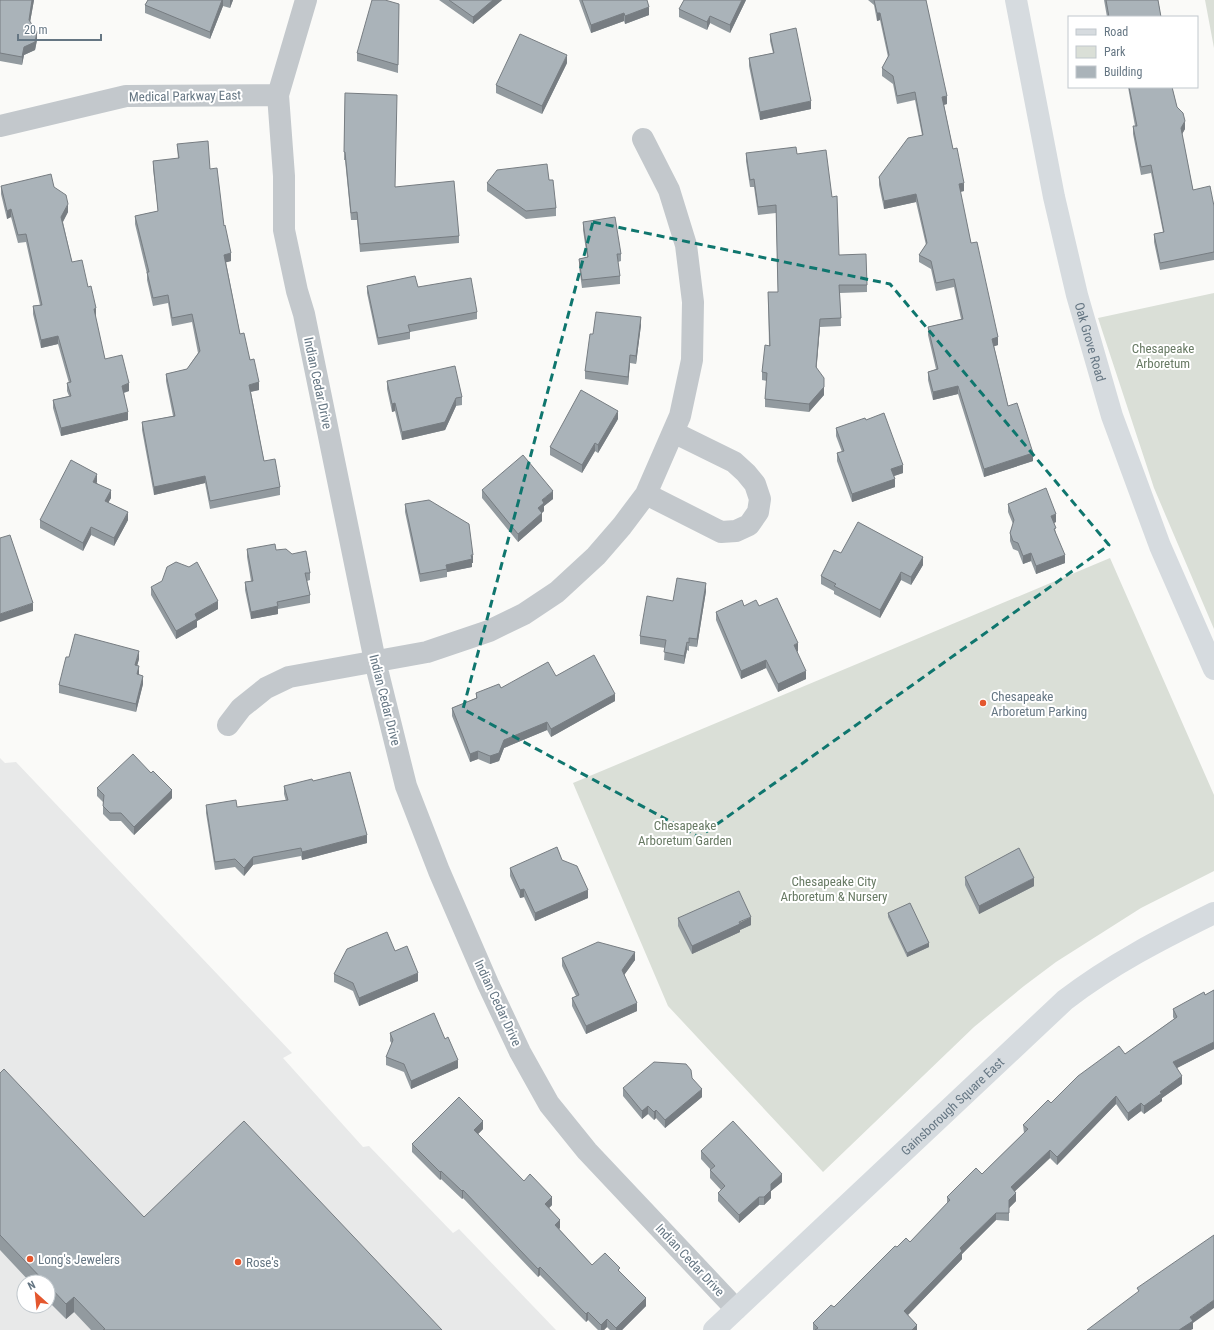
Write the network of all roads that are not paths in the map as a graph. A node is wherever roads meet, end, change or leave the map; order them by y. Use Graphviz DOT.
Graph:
graph roads {
  1 [pos="306,0"];
  2 [pos="1016,0"];
  3 [pos="278,95"];
  4 [pos="0,126"];
  5 [pos="643,139"];
  6 [pos="673,432"];
  7 [pos="646,494"];
  8 [pos="375,661"];
  9 [pos="1214,669"];
  10 [pos="228,725"];
  11 [pos="1214,912"];
  12 [pos="736,1309"];
  13 [pos="714,1330"];
  1 -- 3 [label="street, Indian Cedar Drive"];
  2 -- 9 [label="street, Oak Grove Road"];
  3 -- 4 [label="street, Medical Parkway East"];
  3 -- 8 [label="street, Indian Cedar Drive"];
  5 -- 6 [label="street"];
  6 -- 7 [label="street"];
  6 -- 7 [label="street"];
  7 -- 8 [label="street"];
  8 -- 10 [label="street"];
  8 -- 12 [label="street, Indian Cedar Drive"];
  11 -- 12 [label="street, Gainsborough Square East"];
  12 -- 13 [label="street, Gainsborough Square East"];
}
